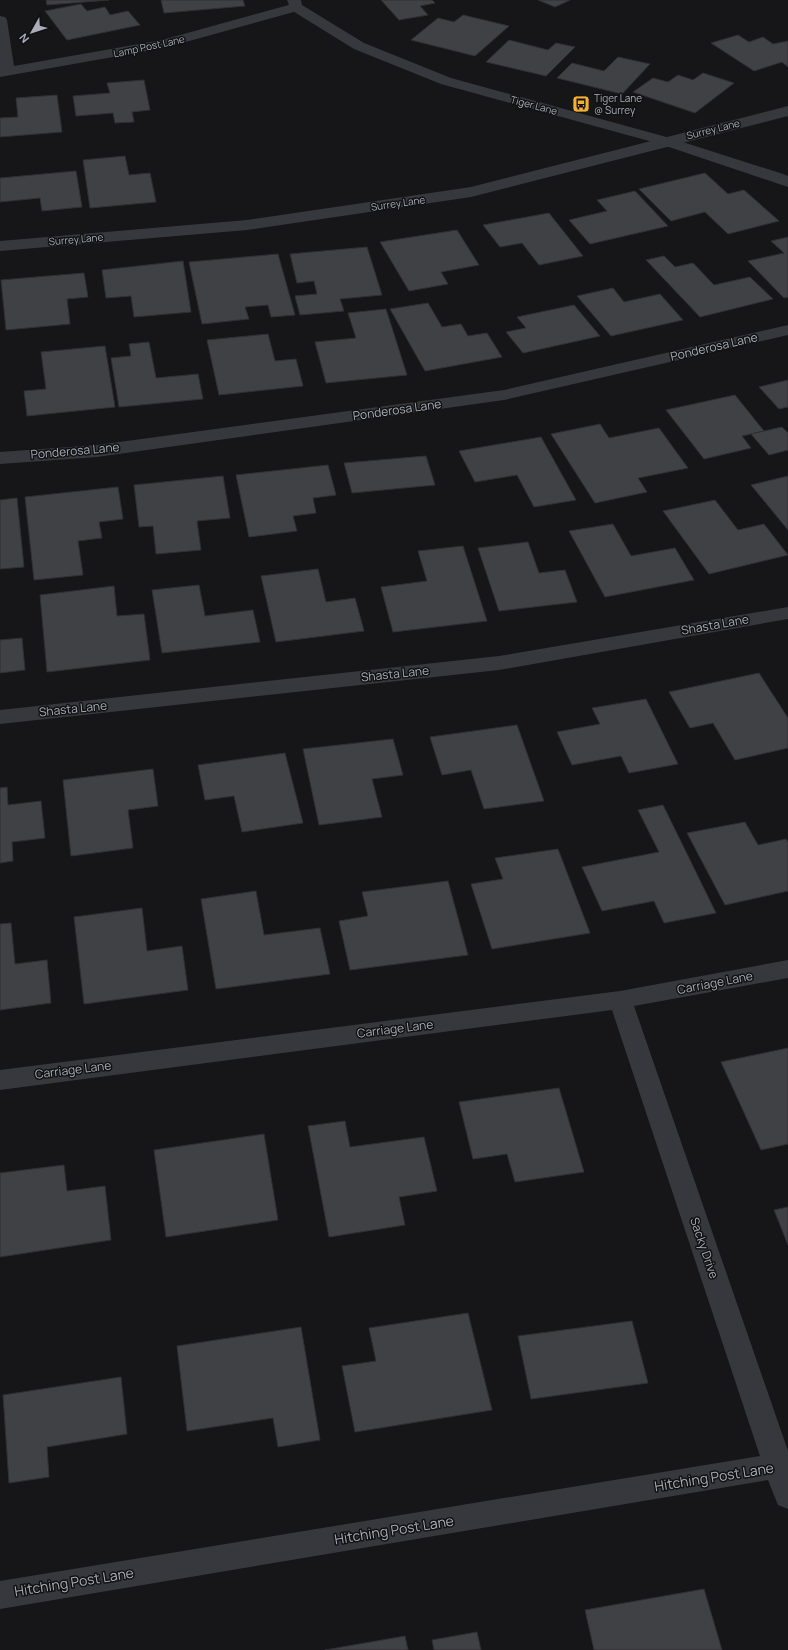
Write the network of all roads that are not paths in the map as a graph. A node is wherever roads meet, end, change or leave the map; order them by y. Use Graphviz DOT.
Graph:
graph roads {
  1 [pos="295,4"];
  2 [pos="0,20"];
  3 [pos="3,73"];
  4 [pos="788,111"];
  5 [pos="665,141"];
  6 [pos="788,182"];
  7 [pos="0,246"];
  8 [pos="788,330"];
  9 [pos="0,458"];
  10 [pos="788,613"];
  11 [pos="0,717"];
  12 [pos="788,969"];
  13 [pos="620,1000"];
  14 [pos="0,1080"];
  15 [pos="783,1466"];
  16 [pos="788,1496"];
  17 [pos="0,1594"];
  1 -- 3 [label="street, Lamp Post Lane"];
  1 -- 5 [label="street, Tiger Lane"];
  2 -- 3 [label="street"];
  4 -- 5 [label="street, Surrey Lane"];
  5 -- 6 [label="street, Tiger Lane"];
  5 -- 7 [label="street, Surrey Lane"];
  8 -- 9 [label="street, Ponderosa Lane"];
  10 -- 11 [label="street, Shasta Lane"];
  12 -- 13 [label="street, Carriage Lane"];
  13 -- 14 [label="street, Carriage Lane"];
  13 -- 15 [label="street, Sacky Drive"];
  15 -- 16 [label="street, Sacky Drive"];
  15 -- 17 [label="street, Hitching Post Lane"];
}
